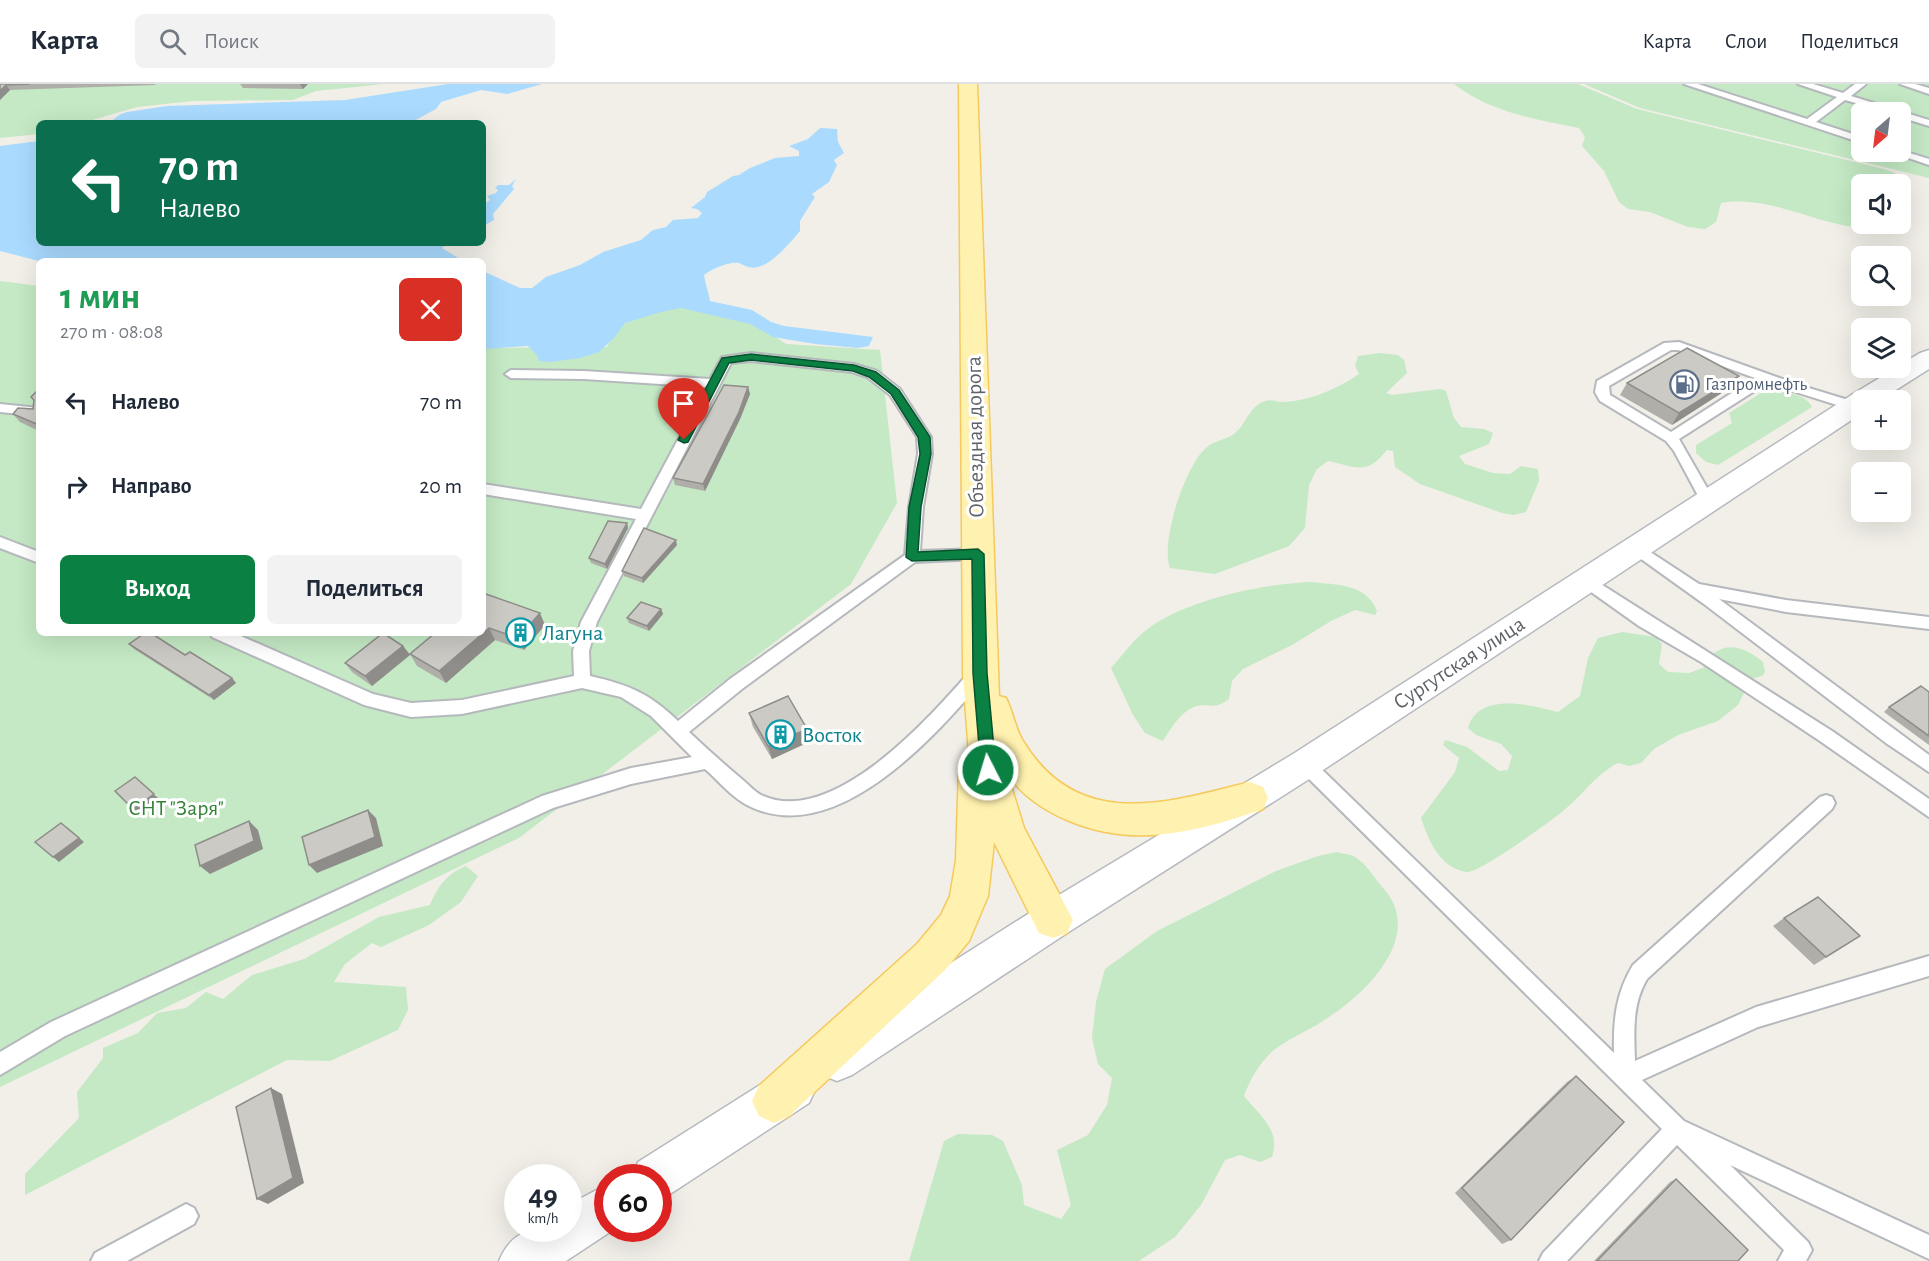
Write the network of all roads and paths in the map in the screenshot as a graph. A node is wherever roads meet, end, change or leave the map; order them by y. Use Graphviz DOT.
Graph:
graph roads {
  1 [pos="968,84"];
  2 [pos="1689,84"];
  3 [pos="1803,84"];
  4 [pos="1862,84"];
  5 [pos="1905,84"];
  6 [pos="1706,86"];
  7 [pos="1929,91"];
  8 [pos="1844,97"];
  9 [pos="1861,102"];
  10 [pos="1911,117"];
  11 [pos="1808,123"];
  12 [pos="1929,123"];
  13 [pos="1851,137"];
  14 [pos="1911,157"];
  15 [pos="1929,162"];
  16 [pos="1929,358"];
  17 [pos="511,375"];
  18 [pos="1765,378"];
  19 [pos="713,383"];
  20 [pos="1878,390"];
  21 [pos="1851,400"];
  22 [pos="1851,407"];
  23 [pos="0,408"];
  24 [pos="36,412"];
  25 [pos="1671,438"];
  26 [pos="486,489"];
  27 [pos="1707,500"];
  28 [pos="645,515"];
  29 [pos="0,542"];
  30 [pos="1635,547"];
  31 [pos="978,554"];
  32 [pos="36,557"];
  33 [pos="912,557"];
  34 [pos="1585,580"];
  35 [pos="1695,587"];
  36 [pos="1929,623"];
  37 [pos="225,636"];
  38 [pos="980,673"];
  39 [pos="582,681"];
  40 [pos="678,732"];
  41 [pos="708,761"];
  42 [pos="1305,764"];
  43 [pos="1929,765"];
  44 [pos="1250,798"];
  45 [pos="1827,803"];
  46 [pos="1929,810"];
  47 [pos="1053,920"];
  48 [pos="1929,966"];
  49 [pos="0,1065"];
  50 [pos="1625,1078"];
  51 [pos="774,1101"];
  52 [pos="1677,1129"];
  53 [pos="672,1166"];
  54 [pos="186,1216"];
  55 [pos="594,1216"];
  56 [pos="1929,1247"];
  57 [pos="1803,1258"];
  58 [pos="103,1261"];
  59 [pos="523,1261"];
  60 [pos="1551,1261"];
  1 -- 31 [label="main road, Объездная дорога"];
  2 -- 6 [label="lane"];
  3 -- 8 [label="lane"];
  4 -- 8 [label="lane"];
  5 -- 7 [label="lane"];
  6 -- 11 [label="lane"];
  8 -- 9 [label="lane"];
  8 -- 11 [label="lane"];
  10 -- 12 [label="lane"];
  11 -- 13 [label="lane"];
  14 -- 15 [label="lane"];
  16 -- 20 [label="main road, Сургутская улица"];
  17 -- 19 [label="lane"];
  18 -- 21 [label="lane"];
  18 -- 25 [label="lane"];
  18 -- 25 [label="lane"];
  19 -- 28 [label="lane"];
  19 -- 33 [label="lane"];
  22 -- 27 [label="main road, Сургутская улица"];
  23 -- 24 [label="lane"];
  25 -- 27 [label="lane"];
  26 -- 28 [label="lane"];
  27 -- 30 [label="main road, Сургутская улица"];
  28 -- 39 [label="lane"];
  29 -- 32 [label="lane"];
  30 -- 34 [label="main road, Сургутская улица"];
  30 -- 35 [label="lane"];
  31 -- 33 [label="lane"];
  31 -- 38 [label="main road, Объездная дорога"];
  33 -- 40 [label="lane"];
  34 -- 42 [label="main road, Сургутская улица"];
  34 -- 46 [label="lane"];
  35 -- 36 [label="lane"];
  35 -- 43 [label="lane"];
  37 -- 39 [label="lane"];
  38 -- 41 [label="lane"];
  38 -- 44 [label="main road"];
  38 -- 47 [label="main road, Объездная дорога"];
  38 -- 51 [label="main road"];
  39 -- 40 [label="lane"];
  40 -- 41 [label="lane"];
  41 -- 49 [label="lane"];
  42 -- 44 [label="main road, Сургутская улица"];
  42 -- 50 [label="lane"];
  44 -- 47 [label="main road, Сургутская улица"];
  45 -- 50 [label="lane"];
  47 -- 51 [label="main road, Сургутская улица"];
  48 -- 50 [label="lane"];
  50 -- 52 [label="lane"];
  51 -- 53 [label="main road, Сургутская улица"];
  52 -- 56 [label="lane"];
  52 -- 57 [label="lane"];
  52 -- 60 [label="lane"];
  54 -- 58 [label="lane"];
  55 -- 59 [label="main road"];
}
